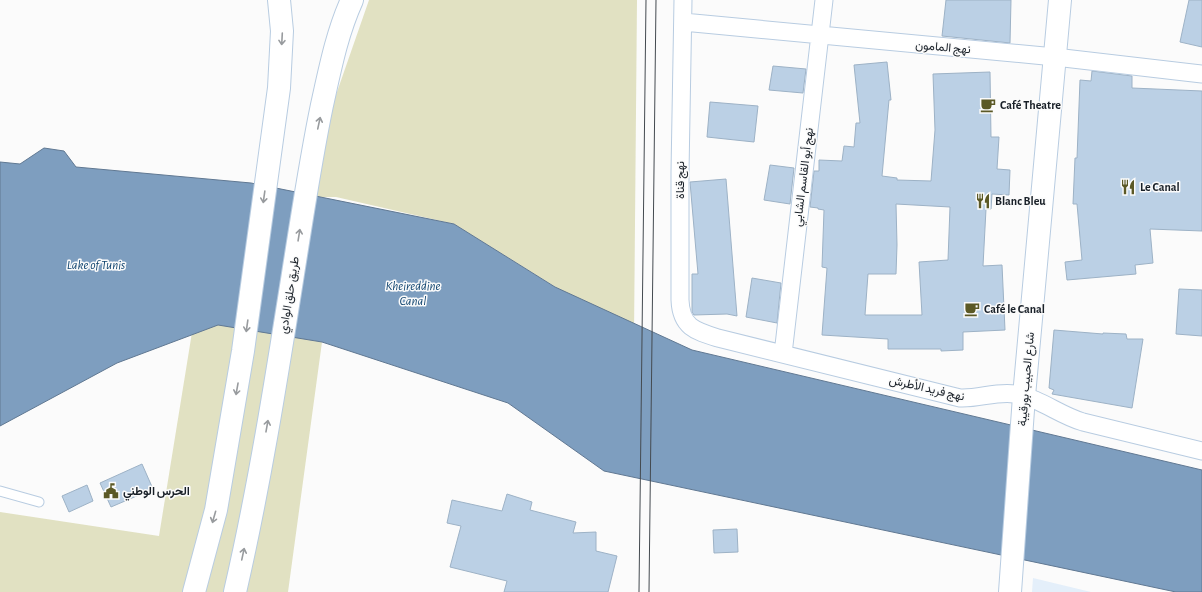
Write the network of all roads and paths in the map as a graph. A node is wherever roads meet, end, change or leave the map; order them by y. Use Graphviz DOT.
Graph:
graph roads {
  1 [pos="279,0"];
  2 [pos="352,0"];
  3 [pos="684,0"];
  4 [pos="824,0"];
  5 [pos="1060,0"];
  6 [pos="683,22"];
  7 [pos="820,35"];
  8 [pos="1055,58"];
  9 [pos="1202,74"];
  10 [pos="718,338"];
  11 [pos="783,354"];
  12 [pos="1023,400"];
  13 [pos="1202,451"];
  14 [pos="0,491"];
  15 [pos="39,502"];
  16 [pos="1011,582"];
  17 [pos="194,592"];
  18 [pos="235,592"];
  1 -- 17 [label="main road, one-way"];
  18 -- 2 [label="main road, طريق حلق الوادي, one-way"];
  3 -- 6 [label="street, نهج قناة"];
  4 -- 7 [label="street, نهج أبو القاسم الشابي"];
  5 -- 8 [label="main road, شارع الحبيب بورقيبة"];
  6 -- 7 [label="street, نهج المامون"];
  6 -- 10 [label="street, نهج قناة"];
  7 -- 8 [label="street, نهج المامون"];
  7 -- 11 [label="street, نهج أبو القاسم الشابي"];
  8 -- 9 [label="street, نهج المامون"];
  8 -- 12 [label="main road, شارع الحبيب بورقيبة"];
  10 -- 11 [label="street, نهج فريد الأطرش"];
  11 -- 12 [label="street, نهج فريد الأطرش"];
  12 -- 13 [label="street, نهج فريد الأطرش"];
  12 -- 16 [label="main road, شارع الحبيب بورقيبة"];
  14 -- 15 [label="lane"];
}
